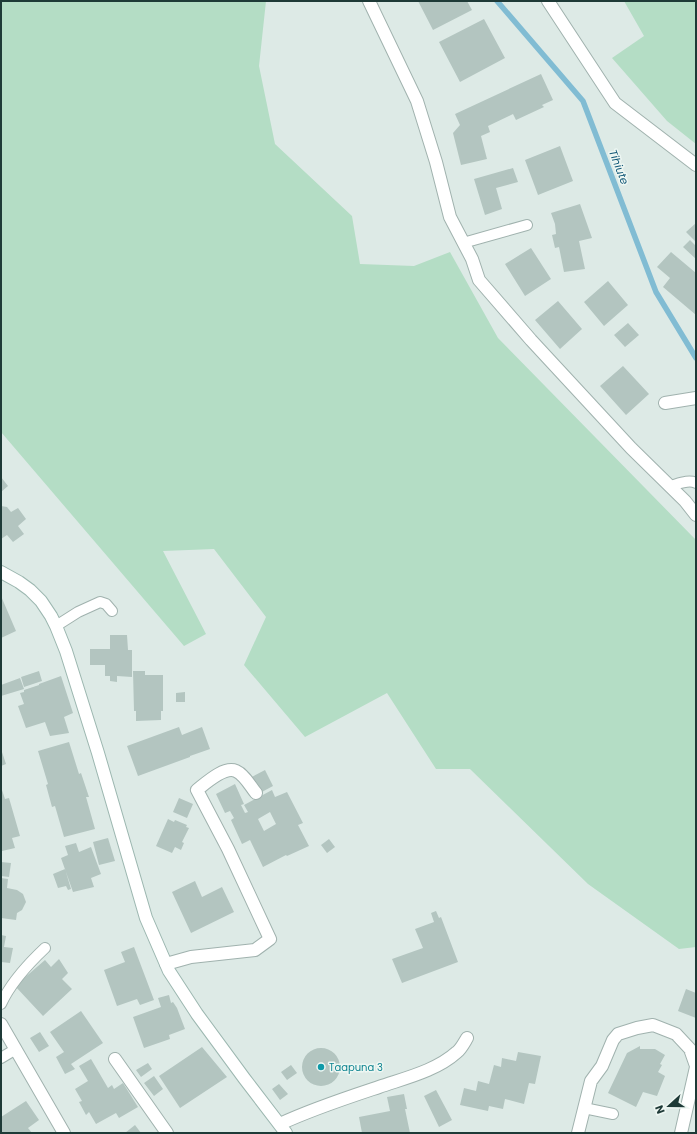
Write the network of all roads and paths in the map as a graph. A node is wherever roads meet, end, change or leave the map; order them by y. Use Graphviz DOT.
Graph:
graph roads {
  1 [pos="369,1"];
  2 [pos="548,1"];
  3 [pos="696,165"];
  4 [pos="527,225"];
  5 [pos="463,243"];
  6 [pos="696,398"];
  7 [pos="665,403"];
  8 [pos="696,483"];
  9 [pos="670,486"];
  10 [pos="696,515"];
  11 [pos="1,572"];
  12 [pos="112,611"];
  13 [pos="56,626"];
  14 [pos="256,793"];
  15 [pos="46,948"];
  16 [pos="166,964"];
  17 [pos="1,1004"];
  18 [pos="1,1024"];
  19 [pos="468,1038"];
  20 [pos="16,1049"];
  21 [pos="1,1058"];
  22 [pos="115,1060"];
  23 [pos="696,1067"];
  24 [pos="584,1108"];
  25 [pos="614,1114"];
  26 [pos="283,1129"];
  27 [pos="64,1133"];
  28 [pos="167,1133"];
  29 [pos="578,1133"];
  30 [pos="682,1133"];
  1 -- 5 [label="street"];
  2 -- 3 [label="street"];
  4 -- 5 [label="lane"];
  5 -- 9 [label="street"];
  6 -- 7 [label="street"];
  8 -- 9 [label="lane"];
  9 -- 10 [label="street"];
  11 -- 13 [label="street"];
  12 -- 13 [label="lane"];
  13 -- 16 [label="street"];
  14 -- 16 [label="street"];
  15 -- 17 [label="lane"];
  16 -- 26 [label="street"];
  18 -- 20 [label="street"];
  19 -- 26 [label="street"];
  20 -- 21 [label="lane"];
  20 -- 27 [label="street"];
  22 -- 28 [label="street"];
  23 -- 24 [label="street"];
  23 -- 30 [label="street"];
  24 -- 25 [label="lane"];
  24 -- 29 [label="street"];
}
